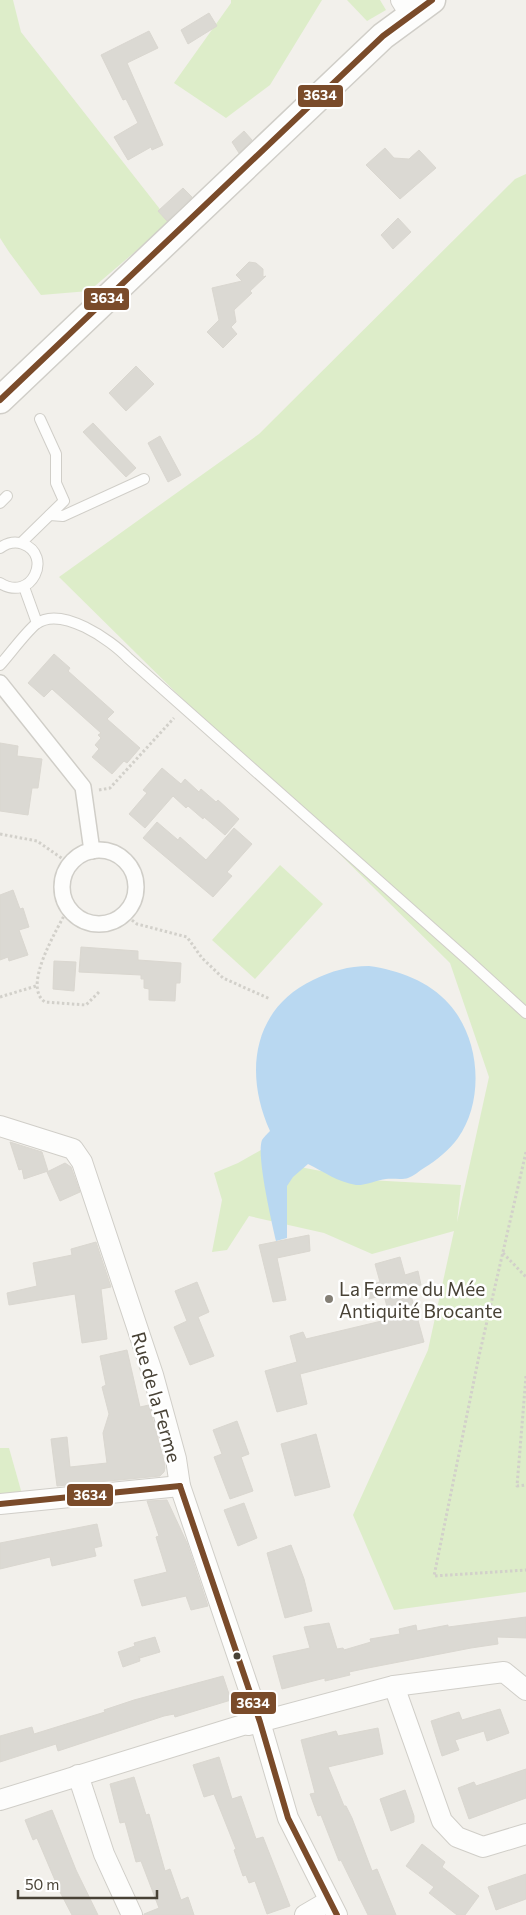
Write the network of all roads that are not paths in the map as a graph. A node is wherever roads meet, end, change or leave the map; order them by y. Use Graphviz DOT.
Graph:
graph roads {
  1 [pos="432,0"];
  2 [pos="406,8"];
  3 [pos="0,400"];
  4 [pos="40,419"];
  5 [pos="144,479"];
  6 [pos="50,515"];
  7 [pos="21,543"];
  8 [pos="0,548"];
  9 [pos="0,584"];
  10 [pos="24,587"];
  11 [pos="37,623"];
  12 [pos="0,665"];
  13 [pos="0,682"];
  14 [pos="92,851"];
  15 [pos="526,1013"];
  16 [pos="0,1126"];
  17 [pos="180,1486"];
  18 [pos="0,1504"];
  19 [pos="394,1686"];
  20 [pos="526,1690"];
  21 [pos="260,1722"];
  22 [pos="78,1775"];
  23 [pos="0,1800"];
  24 [pos="526,1834"];
  25 [pos="333,1908"];
  26 [pos="132,1915"];
  27 [pos="305,1915"];
  1 -- 2 [label="street"];
  2 -- 3 [label="street"];
  4 -- 6 [label="lane"];
  5 -- 6 [label="lane"];
  6 -- 7 [label="lane"];
  7 -- 8 [label="lane"];
  7 -- 10 [label="lane"];
  9 -- 10 [label="lane"];
  10 -- 11 [label="lane"];
  11 -- 12 [label="lane"];
  11 -- 15 [label="lane"];
  13 -- 14 [label="street"];
  14 -- 14 [label="street"];
  16 -- 17 [label="street, Rue de la Ferme"];
  17 -- 18 [label="street"];
  17 -- 21 [label="street, Rue de la Ferme"];
  19 -- 20 [label="street"];
  19 -- 21 [label="street"];
  19 -- 24 [label="street"];
  21 -- 22 [label="street"];
  21 -- 25 [label="street, Rue de la Ferme"];
  22 -- 23 [label="street"];
  22 -- 26 [label="street"];
  25 -- 27 [label="street"];
}
